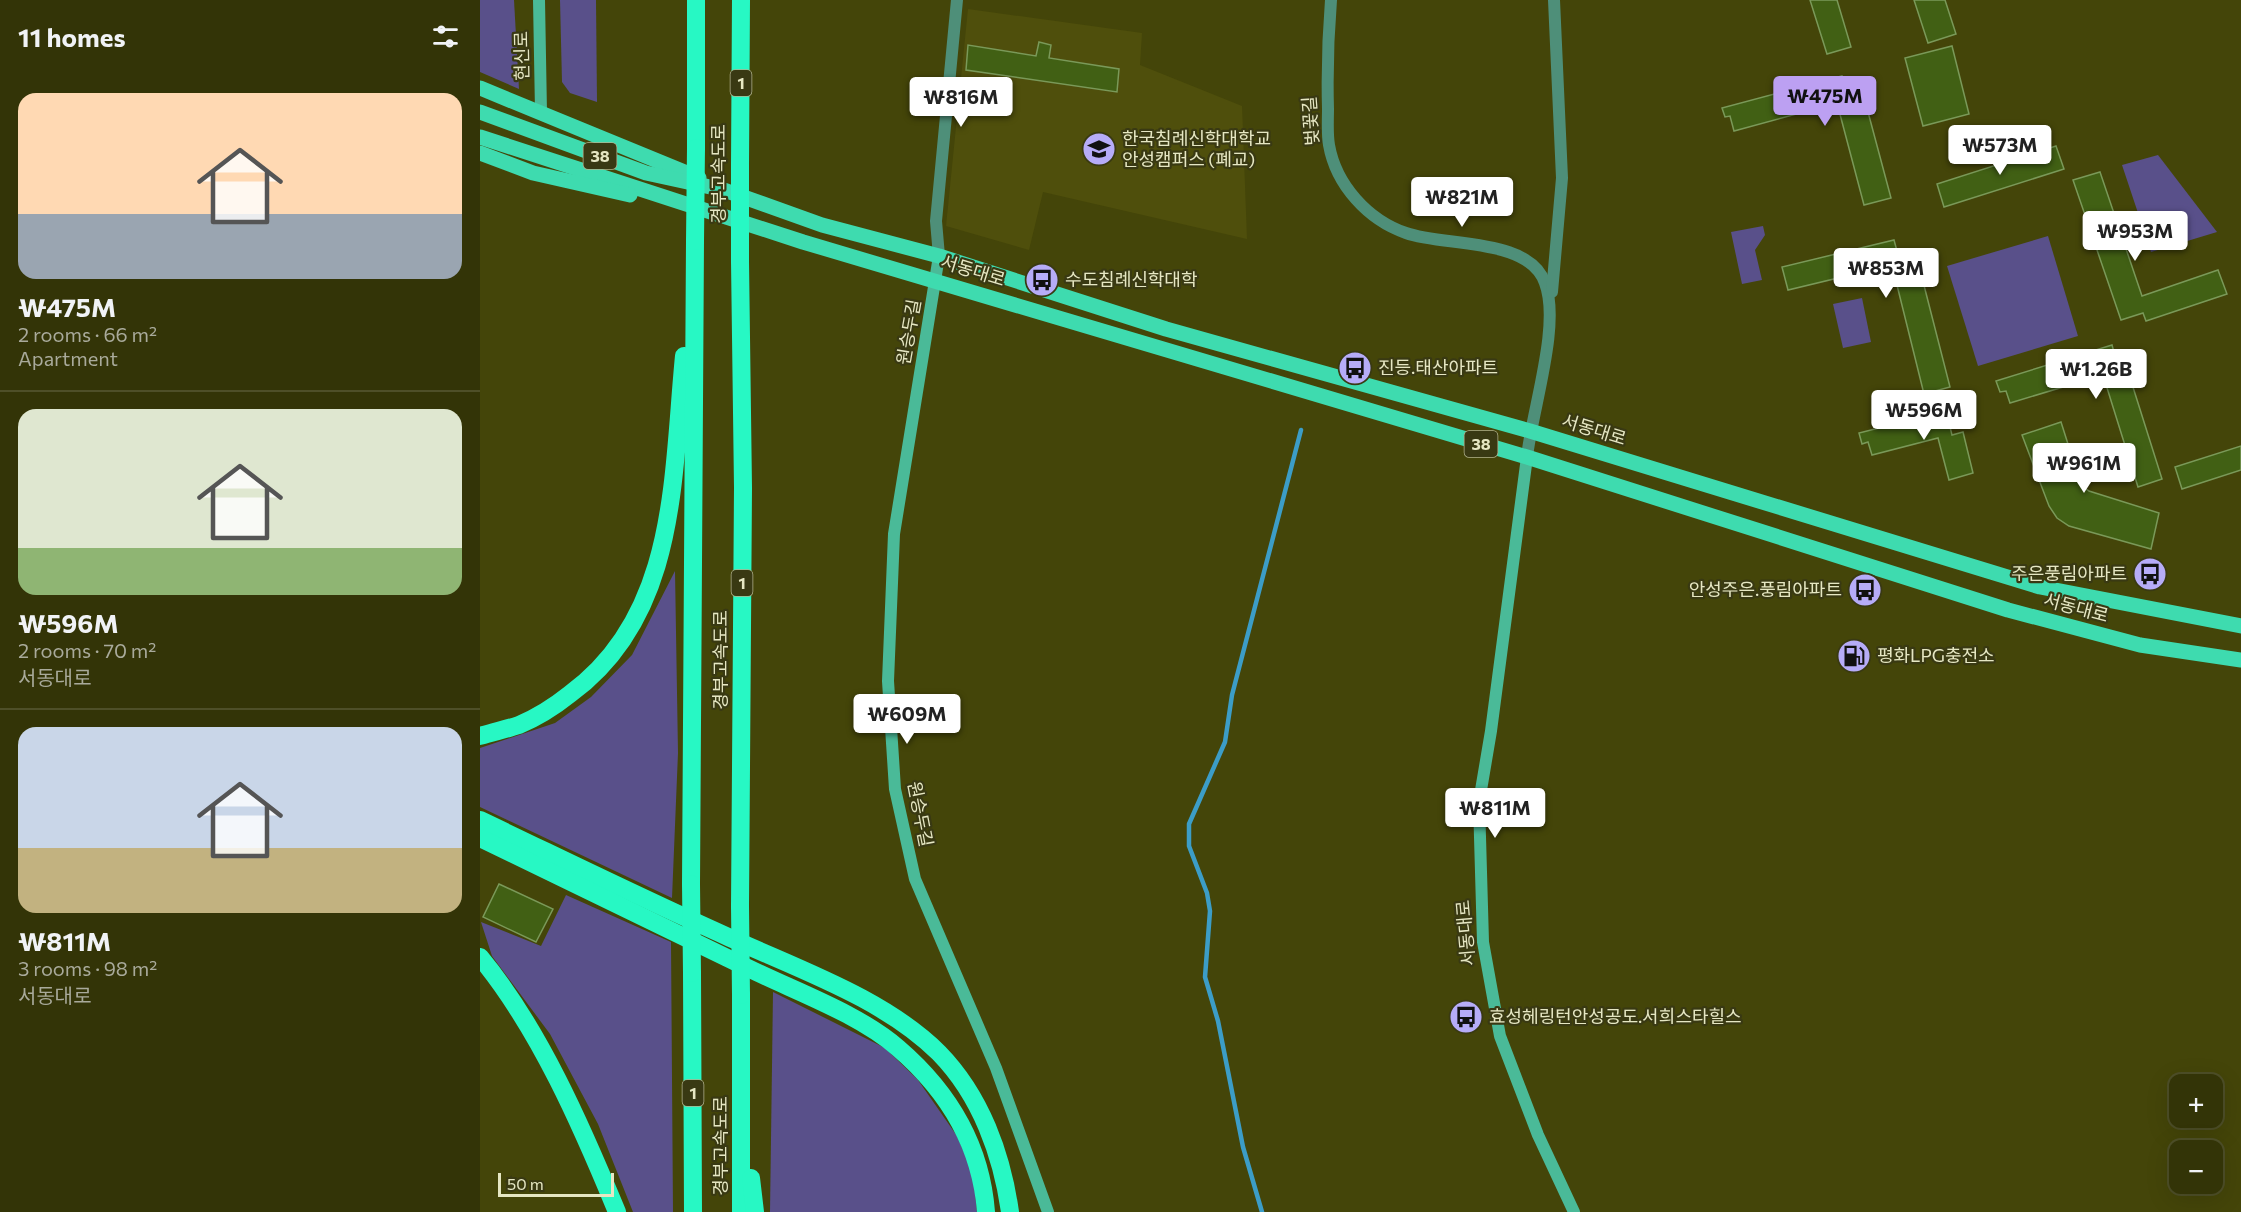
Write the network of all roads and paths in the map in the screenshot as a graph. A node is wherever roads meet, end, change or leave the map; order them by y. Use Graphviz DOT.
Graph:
graph roads {
  1 [pos="539,0"];
  2 [pos="696,0"];
  3 [pos="741,0"];
  4 [pos="957,0"];
  5 [pos="1331,0"];
  6 [pos="1554,0"];
  7 [pos="480,88"];
  8 [pos="480,112"];
  9 [pos="541,112"];
  10 [pos="480,137"];
  11 [pos="480,153"];
  12 [pos="723,190"];
  13 [pos="723,216"];
  14 [pos="695,241"];
  15 [pos="939,256"];
  16 [pos="936,280"];
  17 [pos="1550,306"];
  18 [pos="1530,431"];
  19 [pos="1527,457"];
  20 [pos="2241,626"];
  21 [pos="2241,660"];
  22 [pos="480,736"];
  23 [pos="480,820"];
  24 [pos="480,838"];
  25 [pos="480,957"];
  26 [pos="742,1094"];
  27 [pos="617,1212"];
  28 [pos="693,1212"];
  29 [pos="741,1212"];
  30 [pos="755,1212"];
  31 [pos="986,1212"];
  32 [pos="1010,1212"];
  33 [pos="1048,1212"];
  34 [pos="1574,1212"];
  1 -- 9 [label="street, 현신로"];
  2 -- 14 [label="highway, 경부고속도로 / 1, bridge"];
  3 -- 26 [label="highway, 경부고속도로 / 1, bridge"];
  4 -- 15 [label="street, 서동대로"];
  5 -- 17 [label="street, 벚꽃길"];
  6 -- 17 [label="street"];
  7 -- 9 [label="main road"];
  8 -- 12 [label="main road, 서동대로 / 38"];
  9 -- 12 [label="main road"];
  10 -- 13 [label="main road, 서동대로 / 38"];
  11 -- 13 [label="main road"];
  12 -- 15 [label="main road, 서동대로 / 38"];
  13 -- 16 [label="main road, 서동대로 / 38"];
  14 -- 22 [label="highway"];
  14 -- 28 [label="highway, 경부고속도로 / 1, bridge"];
  15 -- 16 [label="street, 원승두길"];
  15 -- 18 [label="main road, 서동대로 / 38"];
  16 -- 19 [label="main road, 서동대로 / 38"];
  16 -- 33 [label="street, 원승두길"];
  17 -- 18 [label="street, 벚꽃길"];
  18 -- 19 [label="street, 벚꽃길"];
  18 -- 20 [label="main road, 서동대로 / 38"];
  19 -- 21 [label="main road, 서동대로 / 38"];
  19 -- 34 [label="street, 서동대로"];
  23 -- 32 [label="highway"];
  24 -- 31 [label="highway"];
  25 -- 27 [label="highway"];
  26 -- 29 [label="highway, 경부고속도로 / 1"];
  26 -- 30 [label="highway"];
}
